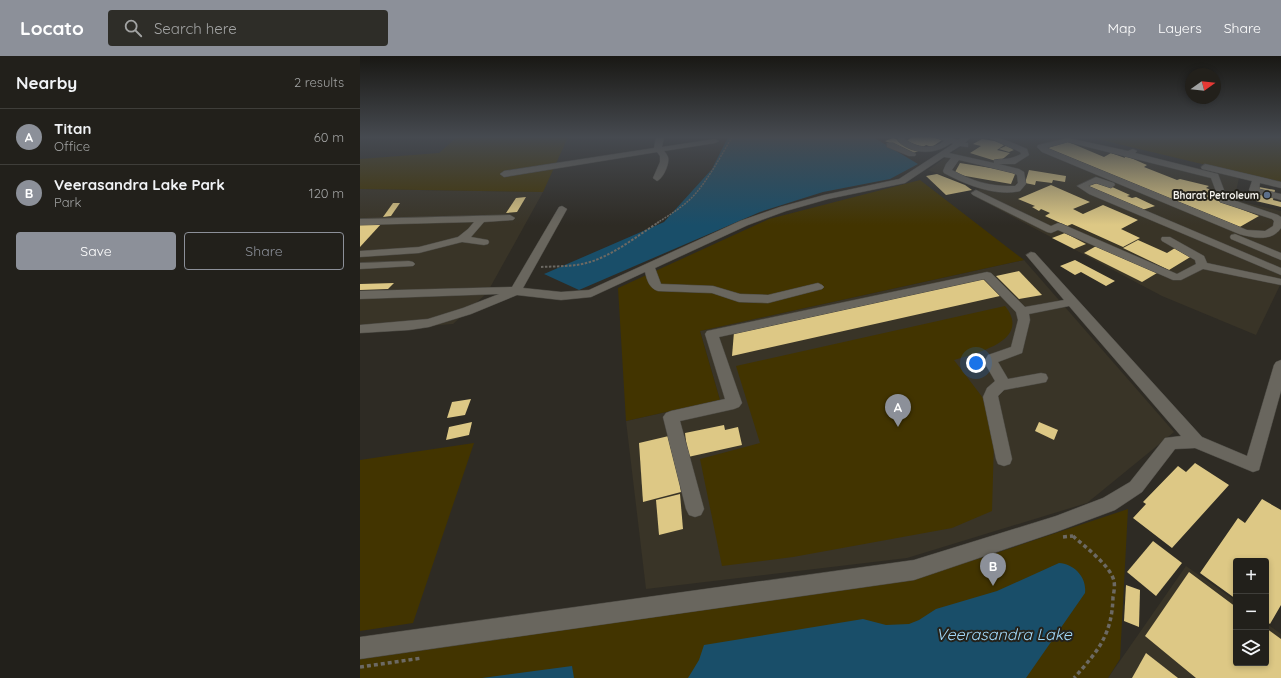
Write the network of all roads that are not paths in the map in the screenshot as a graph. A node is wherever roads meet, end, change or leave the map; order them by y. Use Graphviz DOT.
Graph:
graph roads {
  1 [pos="553,166"];
  2 [pos="662,166"];
  3 [pos="925,166"];
  4 [pos="949,166"];
  5 [pos="995,166"];
  6 [pos="1084,166"];
  7 [pos="1176,166"];
  8 [pos="1180,166"];
  9 [pos="919,170"];
  10 [pos="504,174"];
  11 [pos="929,174"];
  12 [pos="1215,176"];
  13 [pos="657,178"];
  14 [pos="1257,179"];
  15 [pos="1281,185"];
  16 [pos="976,194"];
  17 [pos="1281,197"];
  18 [pos="562,208"];
  19 [pos="510,218"];
  20 [pos="481,219"];
  21 [pos="360,222"];
  22 [pos="1214,228"];
  23 [pos="1279,228"];
  24 [pos="1201,238"];
  25 [pos="1166,239"];
  26 [pos="464,241"];
  27 [pos="484,242"];
  28 [pos="419,250"];
  29 [pos="360,254"];
  30 [pos="1031,255"];
  31 [pos="1281,257"];
  32 [pos="1202,265"];
  33 [pos="360,266"];
  34 [pos="649,267"];
  35 [pos="1281,272"];
  36 [pos="1281,282"];
  37 [pos="818,287"];
  38 [pos="516,291"];
  39 [pos="360,295"];
  40 [pos="1073,302"];
  41 [pos="1022,311"];
  42 [pos="360,329"];
  43 [pos="1281,365"];
  44 [pos="1041,378"];
  45 [pos="1001,385"];
  46 [pos="1196,442"];
  47 [pos="1004,460"];
  48 [pos="695,509"];
  49 [pos="360,648"];
  1 -- 10 [label="street"];
  2 -- 13 [label="street"];
  3 -- 9 [label="street"];
  4 -- 5 [label="street"];
  6 -- 23 [label="street"];
  7 -- 12 [label="street"];
  8 -- 12 [label="street"];
  9 -- 11 [label="street"];
  9 -- 34 [label="street"];
  12 -- 14 [label="street"];
  12 -- 23 [label="street"];
  14 -- 15 [label="street"];
  14 -- 17 [label="street"];
  16 -- 32 [label="street"];
  18 -- 38 [label="street"];
  19 -- 20 [label="street"];
  20 -- 21 [label="street"];
  20 -- 26 [label="street"];
  22 -- 24 [label="street"];
  22 -- 24 [label="street"];
  22 -- 31 [label="street"];
  24 -- 35 [label="street"];
  25 -- 32 [label="street"];
  26 -- 27 [label="street"];
  26 -- 28 [label="street"];
  28 -- 29 [label="street"];
  28 -- 33 [label="street"];
  30 -- 40 [label="street"];
  32 -- 36 [label="street"];
  34 -- 37 [label="street"];
  34 -- 38 [label="street"];
  38 -- 39 [label="street"];
  38 -- 42 [label="street"];
  40 -- 41 [label="street"];
  40 -- 46 [label="street"];
  41 -- 45 [label="street"];
  41 -- 48 [label="street"];
  43 -- 46 [label="street"];
  44 -- 45 [label="street"];
  45 -- 47 [label="street"];
  46 -- 49 [label="street"];
}
